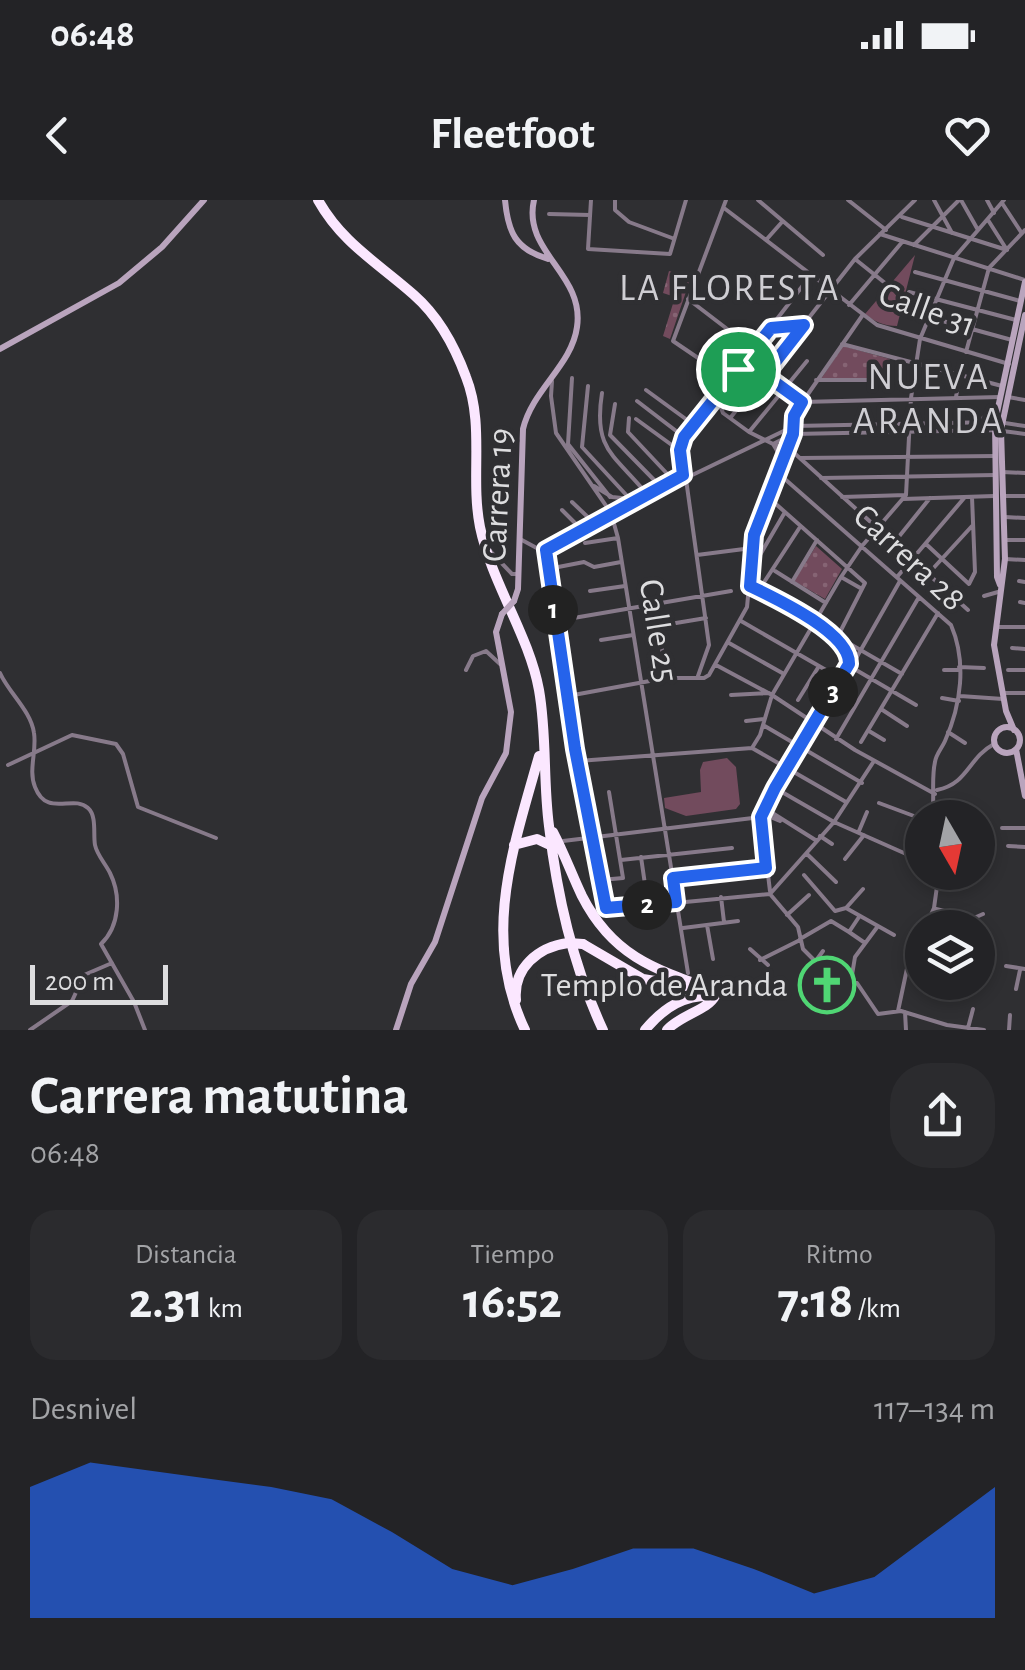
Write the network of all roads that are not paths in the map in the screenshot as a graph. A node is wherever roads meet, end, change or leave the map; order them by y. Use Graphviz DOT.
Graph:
graph roads {
  1 [pos="204,200"];
  2 [pos="318,200"];
  3 [pos="505,200"];
  4 [pos="534,200"];
  5 [pos="591,200"];
  6 [pos="615,200"];
  7 [pos="686,200"];
  8 [pos="726,200"];
  9 [pos="758,200"];
  10 [pos="848,200"];
  11 [pos="915,200"];
  12 [pos="934,200"];
  13 [pos="960,200"];
  14 [pos="987,200"];
  15 [pos="1003,201"];
  16 [pos="724,208"];
  17 [pos="994,212"];
  18 [pos="549,214"];
  19 [pos="590,215"];
  20 [pos="943,215"];
  21 [pos="900,216"];
  22 [pos="988,220"];
  23 [pos="782,222"];
  24 [pos="931,228"];
  25 [pos="886,230"];
  26 [pos="978,230"];
  27 [pos="1024,232"];
  28 [pos="952,233"];
  29 [pos="880,234"];
  30 [pos="673,238"];
  31 [pos="970,238"];
  32 [pos="766,240"];
  33 [pos="903,242"];
  34 [pos="914,245"];
  35 [pos="1007,250"];
  36 [pos="823,255"];
  37 [pos="954,258"];
  38 [pos="549,259"];
  39 [pos="855,259"];
  40 [pos="990,268"];
  41 [pos="915,272"];
  42 [pos="811,274"];
  43 [pos="874,274"];
  44 [pos="944,280"];
  45 [pos="1025,281"];
  46 [pos="890,287"];
  47 [pos="830,290"];
  48 [pos="983,291"];
  49 [pos="910,292"];
  50 [pos="688,299"];
  51 [pos="936,299"];
  52 [pos="1020,301"];
  53 [pos="849,305"];
  54 [pos="978,310"];
  55 [pos="906,311"];
  56 [pos="1025,315"];
  57 [pos="862,316"];
  58 [pos="928,317"];
  59 [pos="1016,320"];
  60 [pos="804,325"];
  61 [pos="771,328"];
  62 [pos="972,329"];
  63 [pos="1023,331"];
  64 [pos="920,339"];
  65 [pos="1012,340"];
  66 [pos="842,344"];
  67 [pos="0,349"];
  68 [pos="753,350"];
  69 [pos="1021,350"];
  70 [pos="966,352"];
  71 [pos="806,361"];
  72 [pos="917,362"];
  73 [pos="1009,369"];
  74 [pos="960,374"];
  75 [pos="765,375"];
  76 [pos="552,376"];
  77 [pos="1025,376"];
  78 [pos="572,378"];
  79 [pos="816,380"];
  80 [pos="888,380"];
  81 [pos="588,386"];
  82 [pos="1002,386"];
  83 [pos="784,389"];
  84 [pos="646,390"];
  85 [pos="602,394"];
  86 [pos="956,396"];
  87 [pos="1004,397"];
  88 [pos="716,398"];
  89 [pos="911,398"];
  90 [pos="1025,400"];
  91 [pos="637,402"];
  92 [pos="802,402"];
  93 [pos="616,404"];
  94 [pos="998,406"];
  95 [pos="629,418"];
  96 [pos="730,418"];
  97 [pos="636,419"];
  98 [pos="978,422"];
  99 [pos="909,424"];
  100 [pos="694,425"];
  101 [pos="794,426"];
  102 [pos="998,426"];
  103 [pos="1025,426"];
  104 [pos="749,432"];
  105 [pos="908,432"];
  106 [pos="793,434"];
  107 [pos="1025,434"];
  108 [pos="684,437"];
  109 [pos="765,440"];
  110 [pos="773,444"];
  111 [pos="787,448"];
  112 [pos="680,450"];
  113 [pos="908,456"];
  114 [pos="996,456"];
  115 [pos="800,458"];
  116 [pos="782,459"];
  117 [pos="778,472"];
  118 [pos="999,473"];
  119 [pos="1025,473"];
  120 [pos="908,476"];
  121 [pos="684,477"];
  122 [pos="821,478"];
  123 [pos="673,480"];
  124 [pos="591,483"];
  125 [pos="660,486"];
  126 [pos="646,494"];
  127 [pos="610,496"];
  128 [pos="1000,496"];
  129 [pos="1025,496"];
  130 [pos="768,497"];
  131 [pos="904,497"];
  132 [pos="965,497"];
  133 [pos="972,497"];
  134 [pos="842,498"];
  135 [pos="930,498"];
  136 [pos="633,499"];
  137 [pos="572,502"];
  138 [pos="562,510"];
  139 [pos="785,512"];
  140 [pos="612,513"];
  141 [pos="1004,518"];
  142 [pos="1025,518"];
  143 [pos="594,522"];
  144 [pos="973,524"];
  145 [pos="801,526"];
  146 [pos="581,529"];
  147 [pos="876,530"];
  148 [pos="520,538"];
  149 [pos="618,538"];
  150 [pos="817,540"];
  151 [pos="1005,540"];
  152 [pos="1025,540"];
  153 [pos="585,543"];
  154 [pos="893,544"];
  155 [pos="926,544"];
  156 [pos="862,546"];
  157 [pos="486,547"];
  158 [pos="752,548"];
  159 [pos="546,553"];
  160 [pos="697,555"];
  161 [pos="1005,558"];
  162 [pos="942,559"];
  163 [pos="912,560"];
  164 [pos="1025,560"];
  165 [pos="621,562"];
  166 [pos="752,567"];
  167 [pos="847,568"];
  168 [pos="548,569"];
  169 [pos="773,569"];
  170 [pos="519,574"];
  171 [pos="928,574"];
  172 [pos="841,577"];
  173 [pos="898,580"];
  174 [pos="792,582"];
  175 [pos="626,586"];
  176 [pos="750,586"];
  177 [pos="1000,588"];
  178 [pos="862,589"];
  179 [pos="759,590"];
  180 [pos="590,591"];
  181 [pos="731,591"];
  182 [pos="703,596"];
  183 [pos="984,596"];
  184 [pos="919,597"];
  185 [pos="826,603"];
  186 [pos="656,605"];
  187 [pos="630,609"];
  188 [pos="968,610"];
  189 [pos="938,613"];
  190 [pos="706,618"];
  191 [pos="556,621"];
  192 [pos="741,621"];
  193 [pos="676,624"];
  194 [pos="815,624"];
  195 [pos="996,626"];
  196 [pos="1025,627"];
  197 [pos="835,634"];
  198 [pos="633,635"];
  199 [pos="601,640"];
  200 [pos="729,643"];
  201 [pos="860,648"];
  202 [pos="1012,648"];
  203 [pos="1025,649"];
  204 [pos="796,653"];
  205 [pos="880,662"];
  206 [pos="715,664"];
  207 [pos="819,666"];
  208 [pos="851,666"];
  209 [pos="984,668"];
  210 [pos="959,669"];
  211 [pos="466,670"];
  212 [pos="944,670"];
  213 [pos="1008,670"];
  214 [pos="1025,670"];
  215 [pos="0,673"];
  216 [pos="784,674"];
  217 [pos="902,674"];
  218 [pos="698,676"];
  219 [pos="506,677"];
  220 [pos="666,678"];
  221 [pos="870,678"];
  222 [pos="843,679"];
  223 [pos="640,683"];
  224 [pos="892,691"];
  225 [pos="1025,693"];
  226 [pos="770,694"];
  227 [pos="732,695"];
  228 [pos="568,696"];
  229 [pos="1003,696"];
  230 [pos="942,698"];
  231 [pos="959,699"];
  232 [pos="798,700"];
  233 [pos="916,705"];
  234 [pos="881,709"];
  235 [pos="746,720"];
  236 [pos="763,722"];
  237 [pos="814,725"];
  238 [pos="906,726"];
  239 [pos="1014,730"];
  240 [pos="868,731"];
  241 [pos="948,732"];
  242 [pos="836,739"];
  243 [pos="884,740"];
  244 [pos="861,742"];
  245 [pos="965,742"];
  246 [pos="994,744"];
  247 [pos="542,745"];
  248 [pos="801,747"];
  249 [pos="1018,747"];
  250 [pos="752,748"];
  251 [pos="33,753"];
  252 [pos="654,756"];
  253 [pos="578,761"];
  254 [pos="874,761"];
  255 [pos="1023,764"];
  256 [pos="8,765"];
  257 [pos="787,768"];
  258 [pos="862,782"];
  259 [pos="1025,786"];
  260 [pos="775,788"];
  261 [pos="609,792"];
  262 [pos="936,792"];
  263 [pos="1025,796"];
  264 [pos="935,800"];
  265 [pos="846,802"];
  266 [pos="880,803"];
  267 [pos="867,812"];
  268 [pos="763,813"];
  269 [pos="905,813"];
  270 [pos="834,822"];
  271 [pos="1002,828"];
  272 [pos="1025,828"];
  273 [pos="665,829"];
  274 [pos="617,834"];
  275 [pos="861,834"];
  276 [pos="592,837"];
  277 [pos="216,838"];
  278 [pos="819,838"];
  279 [pos="555,844"];
  280 [pos="832,844"];
  281 [pos="514,845"];
  282 [pos="1008,846"];
  283 [pos="1025,847"];
  284 [pos="732,848"];
  285 [pos="905,852"];
  286 [pos="669,854"];
  287 [pos="807,854"];
  288 [pos="641,857"];
  289 [pos="621,860"];
  290 [pos="845,860"];
  291 [pos="766,868"];
  292 [pos="804,875"];
  293 [pos="673,878"];
  294 [pos="601,880"];
  295 [pos="836,882"];
  296 [pos="863,889"];
  297 [pos="937,890"];
  298 [pos="770,894"];
  299 [pos="809,895"];
  300 [pos="720,897"];
  301 [pos="676,902"];
  302 [pos="648,905"];
  303 [pos="606,908"];
  304 [pos="846,908"];
  305 [pos="934,908"];
  306 [pos="942,910"];
  307 [pos="590,911"];
  308 [pos="787,915"];
  309 [pos="859,917"];
  310 [pos="738,921"];
  311 [pos="724,922"];
  312 [pos="707,924"];
  313 [pos="878,926"];
  314 [pos="681,928"];
  315 [pos="848,932"];
  316 [pos="894,935"];
  317 [pos="800,940"];
  318 [pos="865,944"];
  319 [pos="750,949"];
  320 [pos="823,951"];
  321 [pos="712,959"];
  322 [pos="760,960"];
  323 [pos="816,962"];
  324 [pos="112,963"];
  325 [pos="768,965"];
  326 [pos="1006,966"];
  327 [pos="1023,970"];
  328 [pos="688,973"];
  329 [pos="850,981"];
  330 [pos="896,985"];
  331 [pos="905,989"];
  332 [pos="1016,989"];
  333 [pos="713,992"];
  334 [pos="973,1010"];
  335 [pos="902,1011"];
  336 [pos="1010,1015"];
  337 [pos="524,1028"];
  338 [pos="946,1028"];
  339 [pos="966,1028"];
  340 [pos="30,1030"];
  341 [pos="145,1030"];
  342 [pos="396,1030"];
  343 [pos="603,1030"];
  344 [pos="646,1030"];
  345 [pos="667,1030"];
  346 [pos="906,1030"];
  347 [pos="984,1030"];
  348 [pos="1009,1030"];
  1 -- 67 [label="street"];
  2 -- 157 [label="highway"];
  3 -- 38 [label="street"];
  4 -- 38 [label="street, Carrera 19"];
  5 -- 19 [label="street"];
  6 -- 30 [label="street"];
  7 -- 30 [label="street"];
  8 -- 16 [label="street"];
  9 -- 23 [label="street"];
  10 -- 25 [label="street"];
  11 -- 21 [label="street"];
  12 -- 20 [label="street"];
  13 -- 20 [label="street"];
  13 -- 26 [label="street"];
  14 -- 17 [label="street"];
  15 -- 17 [label="street"];
  15 -- 27 [label="street"];
  16 -- 32 [label="street, Calle 31"];
  16 -- 50 [label="street"];
  17 -- 22 [label="street"];
  18 -- 19 [label="street"];
  19 -- 30 [label="street"];
  20 -- 24 [label="street"];
  20 -- 28 [label="street"];
  21 -- 24 [label="street"];
  21 -- 25 [label="street"];
  22 -- 26 [label="street"];
  22 -- 35 [label="street"];
  23 -- 32 [label="street"];
  23 -- 36 [label="street"];
  24 -- 28 [label="street"];
  24 -- 34 [label="street"];
  25 -- 29 [label="street"];
  26 -- 31 [label="street"];
  27 -- 35 [label="street"];
  28 -- 31 [label="street"];
  29 -- 33 [label="street"];
  29 -- 39 [label="street"];
  31 -- 35 [label="street"];
  31 -- 37 [label="street"];
  32 -- 42 [label="street, Calle 31"];
  33 -- 34 [label="street"];
  33 -- 43 [label="street"];
  34 -- 37 [label="street"];
  35 -- 40 [label="street"];
  37 -- 40 [label="street"];
  37 -- 44 [label="street"];
  38 -- 76 [label="street, Carrera 19"];
  39 -- 43 [label="street"];
  39 -- 47 [label="street"];
  40 -- 45 [label="street"];
  40 -- 48 [label="street"];
  41 -- 44 [label="street"];
  42 -- 47 [label="street, Calle 31"];
  42 -- 61 [label="street"];
  43 -- 46 [label="street"];
  43 -- 53 [label="street"];
  44 -- 48 [label="street"];
  44 -- 51 [label="street"];
  45 -- 52 [label="street"];
  47 -- 53 [label="street, Calle 31"];
  47 -- 60 [label="street"];
  48 -- 52 [label="street"];
  48 -- 54 [label="street"];
  49 -- 51 [label="street"];
  50 -- 68 [label="street"];
  50 -- 88 [label="street"];
  51 -- 54 [label="street"];
  51 -- 58 [label="street"];
  52 -- 59 [label="street"];
  53 -- 57 [label="street, Calle 31"];
  54 -- 59 [label="street"];
  54 -- 62 [label="street"];
  55 -- 58 [label="street"];
  56 -- 63 [label="street"];
  57 -- 64 [label="street, Calle 31"];
  57 -- 66 [label="street"];
  58 -- 62 [label="street"];
  58 -- 64 [label="street"];
  59 -- 65 [label="street"];
  60 -- 61 [label="street"];
  60 -- 75 [label="street"];
  61 -- 68 [label="street"];
  62 -- 65 [label="street"];
  62 -- 70 [label="street"];
  63 -- 69 [label="street"];
  64 -- 70 [label="street, Calle 31"];
  64 -- 72 [label="street"];
  65 -- 73 [label="street"];
  66 -- 72 [label="street"];
  66 -- 79 [label="street"];
  68 -- 88 [label="street"];
  69 -- 73 [label="street"];
  70 -- 73 [label="street, Calle 31"];
  71 -- 83 [label="street"];
  72 -- 74 [label="street"];
  72 -- 89 [label="street"];
  73 -- 77 [label="street, Calle 31"];
  73 -- 82 [label="street"];
  73 -- 87 [label="street"];
  74 -- 82 [label="street"];
  74 -- 86 [label="street"];
  75 -- 83 [label="street"];
  75 -- 96 [label="street"];
  76 -- 124 [label="street"];
  76 -- 148 [label="street, Carrera 19"];
  78 -- 127 [label="street"];
  79 -- 80 [label="street"];
  79 -- 92 [label="street"];
  81 -- 136 [label="street"];
  82 -- 87 [label="street"];
  83 -- 92 [label="street"];
  83 -- 104 [label="street"];
  84 -- 100 [label="street"];
  85 -- 126 [label="street"];
  86 -- 87 [label="street"];
  86 -- 89 [label="street"];
  87 -- 90 [label="street"];
  87 -- 94 [label="street"];
  87 -- 102 [label="street"];
  88 -- 96 [label="street"];
  88 -- 100 [label="street"];
  89 -- 92 [label="street"];
  89 -- 99 [label="street"];
  91 -- 108 [label="street"];
  92 -- 101 [label="street"];
  93 -- 125 [label="street"];
  94 -- 98 [label="street"];
  94 -- 102 [label="street"];
  95 -- 123 [label="street"];
  96 -- 104 [label="street"];
  97 -- 112 [label="street"];
  98 -- 99 [label="street"];
  98 -- 102 [label="street"];
  99 -- 101 [label="street"];
  99 -- 105 [label="street"];
  100 -- 108 [label="street"];
  101 -- 106 [label="street"];
  101 -- 109 [label="street"];
  102 -- 103 [label="street"];
  102 -- 105 [label="street"];
  102 -- 107 [label="street"];
  102 -- 114 [label="street"];
  102 -- 118 [label="street"];
  104 -- 109 [label="street"];
  105 -- 106 [label="street"];
  105 -- 113 [label="street"];
  106 -- 110 [label="street"];
  106 -- 111 [label="street"];
  108 -- 112 [label="street"];
  109 -- 110 [label="street"];
  109 -- 121 [label="street"];
  110 -- 111 [label="street"];
  110 -- 116 [label="street"];
  111 -- 115 [label="street"];
  111 -- 116 [label="street"];
  112 -- 121 [label="street"];
  113 -- 114 [label="street"];
  113 -- 115 [label="street"];
  113 -- 120 [label="street"];
  114 -- 118 [label="street"];
  115 -- 122 [label="street"];
  116 -- 117 [label="street"];
  117 -- 130 [label="street"];
  117 -- 156 [label="street, Carrera 28"];
  118 -- 119 [label="street"];
  118 -- 120 [label="street"];
  118 -- 128 [label="street"];
  120 -- 122 [label="street"];
  120 -- 131 [label="street"];
  121 -- 123 [label="street"];
  121 -- 160 [label="street"];
  122 -- 134 [label="street"];
  123 -- 125 [label="street"];
  124 -- 127 [label="street"];
  124 -- 140 [label="street"];
  125 -- 126 [label="street"];
  126 -- 136 [label="street"];
  127 -- 136 [label="street"];
  128 -- 129 [label="street"];
  128 -- 133 [label="street"];
  128 -- 141 [label="street"];
  128 -- 177 [label="street"];
  130 -- 139 [label="street"];
  130 -- 158 [label="street"];
  131 -- 134 [label="street"];
  131 -- 135 [label="street"];
  131 -- 147 [label="street"];
  132 -- 133 [label="street"];
  132 -- 135 [label="street"];
  132 -- 155 [label="street"];
  133 -- 144 [label="street"];
  134 -- 147 [label="street"];
  135 -- 154 [label="street"];
  136 -- 140 [label="street"];
  137 -- 143 [label="street"];
  138 -- 146 [label="street"];
  139 -- 145 [label="street"];
  139 -- 166 [label="street"];
  140 -- 143 [label="street"];
  140 -- 149 [label="street, Calle 25"];
  141 -- 142 [label="street"];
  141 -- 151 [label="street"];
  143 -- 146 [label="street"];
  144 -- 162 [label="street"];
  144 -- 162 [label="street"];
  145 -- 150 [label="street"];
  145 -- 169 [label="street"];
  146 -- 159 [label="street"];
  147 -- 154 [label="street"];
  147 -- 156 [label="street"];
  148 -- 159 [label="street"];
  148 -- 170 [label="street, Carrera 19"];
  149 -- 153 [label="street"];
  149 -- 165 [label="street, Calle 25"];
  150 -- 167 [label="street"];
  150 -- 174 [label="street"];
  151 -- 152 [label="street"];
  151 -- 161 [label="street"];
  154 -- 163 [label="street"];
  155 -- 162 [label="street"];
  155 -- 163 [label="street"];
  156 -- 167 [label="street"];
  156 -- 173 [label="street, Carrera 28"];
  157 -- 170 [label="street"];
  157 -- 247 [label="highway"];
  158 -- 160 [label="street"];
  158 -- 166 [label="street"];
  159 -- 168 [label="street"];
  160 -- 182 [label="street"];
  161 -- 164 [label="street"];
  161 -- 177 [label="street"];
  162 -- 171 [label="street"];
  163 -- 171 [label="street"];
  163 -- 173 [label="street"];
  165 -- 168 [label="street"];
  165 -- 175 [label="street, Calle 25"];
  166 -- 176 [label="street"];
  167 -- 172 [label="street"];
  167 -- 178 [label="street"];
  168 -- 191 [label="street"];
  169 -- 174 [label="street"];
  169 -- 179 [label="street"];
  170 -- 219 [label="street, Carrera 19, bridge"];
  171 -- 188 [label="street"];
  172 -- 178 [label="street"];
  172 -- 185 [label="street"];
  173 -- 184 [label="street, Carrera 28"];
  173 -- 201 [label="street"];
  174 -- 185 [label="street"];
  175 -- 180 [label="street"];
  175 -- 187 [label="street, Calle 25"];
  176 -- 179 [label="street"];
  176 -- 192 [label="street"];
  177 -- 183 [label="street"];
  177 -- 195 [label="street"];
  178 -- 197 [label="street"];
  179 -- 194 [label="street"];
  181 -- 182 [label="street"];
  182 -- 186 [label="street"];
  182 -- 190 [label="street"];
  184 -- 189 [label="street, Carrera 28"];
  184 -- 205 [label="street"];
  185 -- 194 [label="street"];
  186 -- 187 [label="street"];
  186 -- 220 [label="street"];
  187 -- 191 [label="street"];
  187 -- 198 [label="street, Calle 25"];
  189 -- 210 [label="street, Carrera 28"];
  189 -- 217 [label="street"];
  190 -- 193 [label="street"];
  190 -- 218 [label="street"];
  191 -- 228 [label="street"];
  192 -- 200 [label="street"];
  192 -- 204 [label="street"];
  194 -- 197 [label="street"];
  194 -- 204 [label="street"];
  195 -- 196 [label="street"];
  195 -- 229 [label="street"];
  197 -- 201 [label="street"];
  197 -- 208 [label="street"];
  198 -- 199 [label="street"];
  198 -- 223 [label="street, Calle 25"];
  200 -- 206 [label="street"];
  200 -- 216 [label="street"];
  201 -- 205 [label="street"];
  201 -- 208 [label="street"];
  202 -- 203 [label="street"];
  204 -- 207 [label="street"];
  204 -- 216 [label="street"];
  205 -- 217 [label="street"];
  205 -- 221 [label="street"];
  206 -- 218 [label="street"];
  206 -- 226 [label="street"];
  207 -- 222 [label="street"];
  207 -- 232 [label="street"];
  208 -- 221 [label="street"];
  208 -- 222 [label="street"];
  209 -- 210 [label="street"];
  210 -- 212 [label="street"];
  210 -- 231 [label="street, Carrera 28"];
  211 -- 219 [label="street"];
  213 -- 214 [label="street"];
  215 -- 251 [label="street"];
  216 -- 226 [label="street"];
  217 -- 224 [label="street"];
  218 -- 220 [label="street"];
  219 -- 342 [label="street, Carrera 19"];
  220 -- 223 [label="street"];
  221 -- 224 [label="street"];
  221 -- 242 [label="street"];
  222 -- 237 [label="street"];
  223 -- 228 [label="street"];
  223 -- 252 [label="street, Calle 25"];
  224 -- 233 [label="street"];
  224 -- 234 [label="street"];
  225 -- 229 [label="street"];
  226 -- 227 [label="street"];
  226 -- 236 [label="street"];
  226 -- 237 [label="street"];
  228 -- 253 [label="street"];
  229 -- 231 [label="street"];
  229 -- 239 [label="street"];
  230 -- 231 [label="street"];
  231 -- 241 [label="street, Carrera 28"];
  234 -- 238 [label="street"];
  234 -- 240 [label="street"];
  235 -- 236 [label="street"];
  236 -- 248 [label="street"];
  236 -- 250 [label="street"];
  237 -- 242 [label="street"];
  237 -- 248 [label="street"];
  239 -- 246 [label="street"];
  239 -- 249 [label="street"];
  240 -- 243 [label="street"];
  240 -- 244 [label="street"];
  241 -- 245 [label="street"];
  241 -- 262 [label="street, Carrera 28"];
  242 -- 254 [label="street"];
  246 -- 249 [label="street"];
  246 -- 262 [label="street"];
  247 -- 279 [label="highway"];
  247 -- 281 [label="highway"];
  248 -- 257 [label="street"];
  248 -- 258 [label="street"];
  249 -- 255 [label="street"];
  249 -- 263 [label="street"];
  250 -- 252 [label="street"];
  250 -- 257 [label="street"];
  251 -- 256 [label="street"];
  251 -- 277 [label="street"];
  251 -- 324 [label="street"];
  252 -- 253 [label="street"];
  252 -- 273 [label="street, Calle 25"];
  253 -- 276 [label="street"];
  254 -- 258 [label="street"];
  254 -- 262 [label="street"];
  255 -- 259 [label="street"];
  257 -- 260 [label="street"];
  257 -- 265 [label="street"];
  258 -- 265 [label="street"];
  260 -- 268 [label="street"];
  260 -- 270 [label="street"];
  261 -- 274 [label="street"];
  262 -- 264 [label="street, Carrera 28"];
  265 -- 270 [label="street"];
  266 -- 269 [label="street"];
  267 -- 275 [label="street"];
  268 -- 273 [label="street"];
  268 -- 278 [label="street"];
  268 -- 291 [label="street"];
  270 -- 275 [label="street"];
  270 -- 278 [label="street"];
  271 -- 272 [label="street"];
  273 -- 274 [label="street"];
  273 -- 286 [label="street, Calle 25"];
  274 -- 276 [label="street"];
  274 -- 289 [label="street"];
  275 -- 285 [label="street"];
  275 -- 290 [label="street"];
  276 -- 279 [label="street"];
  276 -- 294 [label="street"];
  278 -- 280 [label="street"];
  278 -- 287 [label="street"];
  279 -- 281 [label="highway"];
  279 -- 307 [label="highway"];
  279 -- 343 [label="highway"];
  281 -- 337 [label="highway"];
  282 -- 283 [label="street"];
  284 -- 286 [label="street"];
  286 -- 288 [label="street"];
  286 -- 293 [label="street, Calle 25"];
  287 -- 295 [label="street"];
  287 -- 298 [label="street"];
  288 -- 289 [label="street"];
  288 -- 302 [label="street"];
  289 -- 294 [label="street"];
  291 -- 293 [label="street"];
  291 -- 298 [label="street"];
  292 -- 304 [label="street"];
  293 -- 301 [label="street, Calle 25"];
  294 -- 303 [label="street"];
  296 -- 304 [label="street"];
  297 -- 305 [label="street"];
  298 -- 300 [label="street"];
  298 -- 308 [label="street"];
  299 -- 308 [label="street"];
  300 -- 301 [label="street"];
  300 -- 311 [label="street"];
  301 -- 302 [label="street"];
  301 -- 314 [label="street, Calle 25"];
  302 -- 303 [label="street"];
  303 -- 307 [label="street"];
  304 -- 309 [label="street"];
  305 -- 306 [label="street"];
  307 -- 333 [label="highway"];
  308 -- 317 [label="street"];
  309 -- 313 [label="street"];
  309 -- 315 [label="street"];
  310 -- 311 [label="street"];
  311 -- 312 [label="street"];
  312 -- 314 [label="street"];
  312 -- 321 [label="street"];
  313 -- 316 [label="street"];
  313 -- 318 [label="street"];
  314 -- 328 [label="street, Calle 25"];
  315 -- 317 [label="street"];
  315 -- 318 [label="street"];
  317 -- 322 [label="street"];
  317 -- 323 [label="street"];
  318 -- 329 [label="street"];
  319 -- 322 [label="street"];
  320 -- 323 [label="street"];
  322 -- 325 [label="street"];
  323 -- 329 [label="street"];
  324 -- 340 [label="street"];
  324 -- 341 [label="street"];
  326 -- 327 [label="street"];
  327 -- 332 [label="street"];
  329 -- 335 [label="street"];
  330 -- 331 [label="street"];
  331 -- 335 [label="street"];
  333 -- 337 [label="highway, bridge"];
  333 -- 344 [label="highway"];
  333 -- 345 [label="highway"];
  334 -- 339 [label="street"];
  335 -- 338 [label="street"];
  335 -- 346 [label="street"];
  336 -- 348 [label="street"];
  338 -- 339 [label="street"];
  339 -- 347 [label="street"];
}
